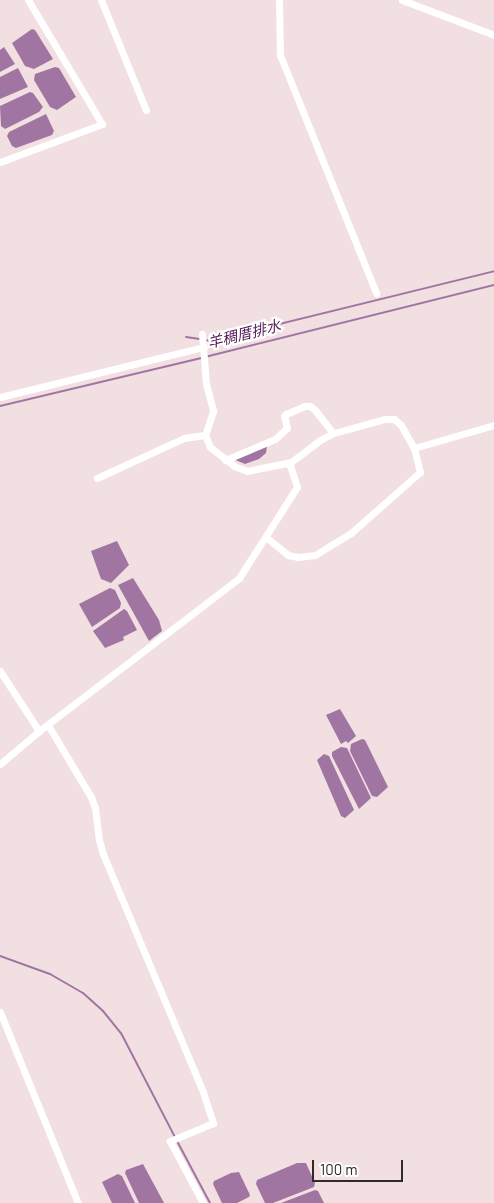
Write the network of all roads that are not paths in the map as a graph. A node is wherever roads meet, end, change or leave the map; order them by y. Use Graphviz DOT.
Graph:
graph roads {
  1 [pos="28,0"];
  2 [pos="101,0"];
  3 [pos="279,0"];
  4 [pos="402,0"];
  5 [pos="494,35"];
  6 [pos="146,110"];
  7 [pos="0,162"];
  8 [pos="376,293"];
  9 [pos="202,334"];
  10 [pos="204,347"];
  11 [pos="0,397"];
  12 [pos="494,425"];
  13 [pos="333,433"];
  14 [pos="205,435"];
  15 [pos="414,448"];
  16 [pos="225,460"];
  17 [pos="291,462"];
  18 [pos="97,478"];
  19 [pos="267,538"];
  20 [pos="0,670"];
  21 [pos="48,725"];
  22 [pos="39,731"];
  23 [pos="0,764"];
  24 [pos="0,1012"];
  25 [pos="78,1203"];
  26 [pos="203,1203"];
  1 -- 7 [label="street"];
  2 -- 6 [label="street"];
  3 -- 8 [label="street"];
  4 -- 5 [label="street"];
  9 -- 10 [label="street"];
  10 -- 11 [label="street"];
  10 -- 14 [label="street"];
  12 -- 15 [label="street"];
  13 -- 15 [label="street"];
  13 -- 16 [label="street"];
  13 -- 17 [label="street"];
  14 -- 16 [label="street"];
  14 -- 18 [label="street"];
  15 -- 19 [label="street"];
  16 -- 17 [label="street"];
  17 -- 19 [label="street"];
  19 -- 21 [label="street"];
  20 -- 22 [label="street"];
  21 -- 22 [label="street"];
  21 -- 26 [label="street"];
  22 -- 23 [label="street"];
  24 -- 25 [label="street"];
}
